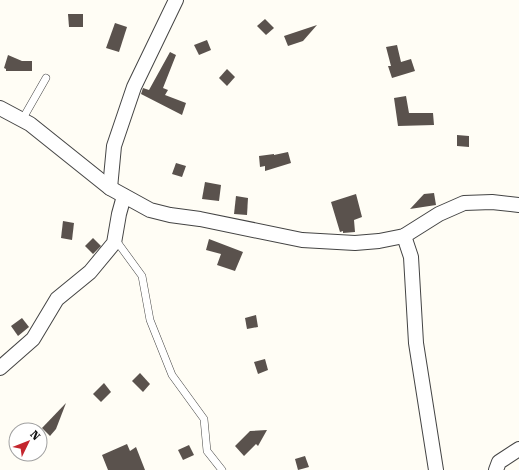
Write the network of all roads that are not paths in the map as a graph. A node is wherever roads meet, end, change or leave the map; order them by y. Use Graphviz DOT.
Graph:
graph roads {
  1 [pos="176,0"];
  2 [pos="46,78"];
  3 [pos="0,108"];
  4 [pos="22,120"];
  5 [pos="110,188"];
  6 [pos="124,196"];
  7 [pos="519,205"];
  8 [pos="404,236"];
  9 [pos="115,238"];
  10 [pos="0,368"];
  11 [pos="519,449"];
  12 [pos="222,470"];
  13 [pos="436,470"];
  14 [pos="496,470"];
  1 -- 5 [label="street"];
  2 -- 4 [label="lane"];
  3 -- 4 [label="street"];
  4 -- 5 [label="street"];
  5 -- 6 [label="street"];
  6 -- 8 [label="street"];
  6 -- 9 [label="street"];
  7 -- 8 [label="street"];
  8 -- 13 [label="street"];
  9 -- 10 [label="street"];
  9 -- 12 [label="lane"];
  11 -- 14 [label="street"];
}
